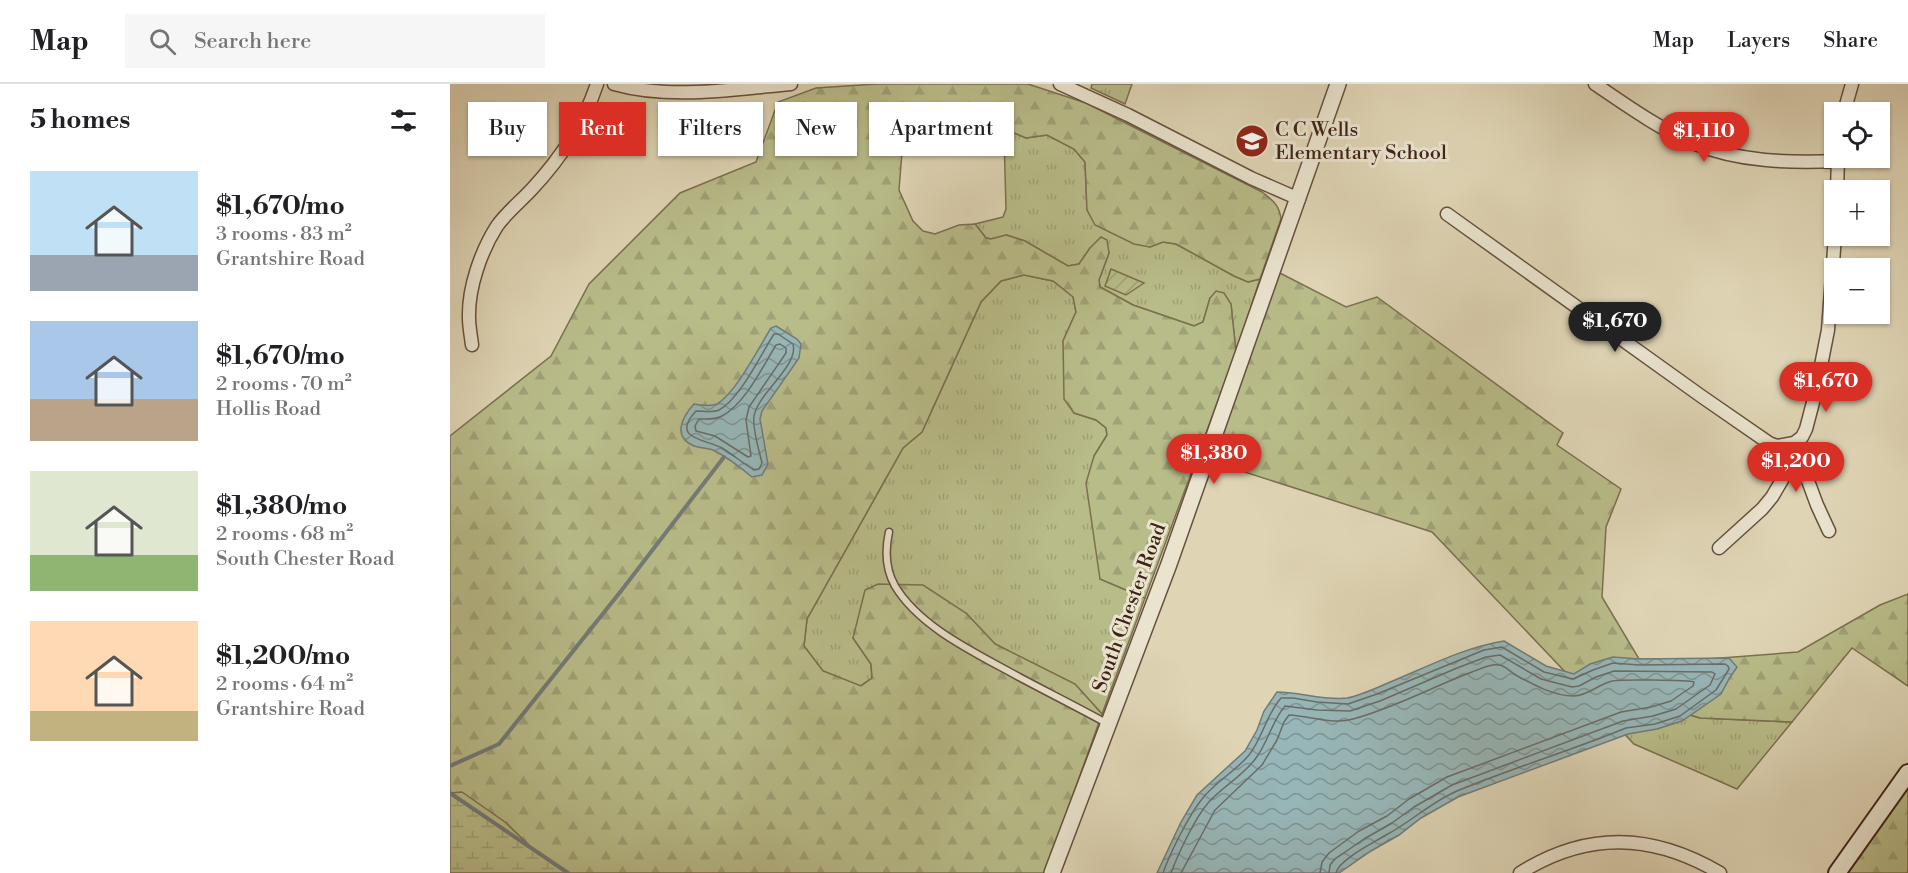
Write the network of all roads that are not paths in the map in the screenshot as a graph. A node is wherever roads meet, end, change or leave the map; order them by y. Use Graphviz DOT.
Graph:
graph roads {
  1 [pos="597,84"];
  2 [pos="614,84"];
  3 [pos="791,84"];
  4 [pos="1060,84"];
  5 [pos="1338,84"];
  6 [pos="1594,84"];
  7 [pos="1852,84"];
  8 [pos="1847,102"];
  9 [pos="1824,160"];
  10 [pos="1299,199"];
  11 [pos="1447,214"];
  12 [pos="1834,246"];
  13 [pos="472,345"];
  14 [pos="1794,443"];
  15 [pos="1829,531"];
  16 [pos="889,532"];
  17 [pos="1719,548"];
  18 [pos="1109,724"];
  19 [pos="1908,773"];
  20 [pos="1052,873"];
  21 [pos="1520,873"];
  22 [pos="1720,873"];
  23 [pos="1838,873"];
  1 -- 13 [label="street"];
  2 -- 3 [label="street"];
  4 -- 10 [label="street"];
  5 -- 10 [label="street, South Chester Road"];
  6 -- 9 [label="street"];
  7 -- 8 [label="street"];
  10 -- 18 [label="street, South Chester Road"];
  11 -- 14 [label="street"];
  12 -- 14 [label="street"];
  14 -- 15 [label="street"];
  14 -- 17 [label="street"];
  16 -- 18 [label="lane"];
  18 -- 20 [label="street, South Chester Road"];
  19 -- 23 [label="main road"];
  21 -- 22 [label="street"];
}
